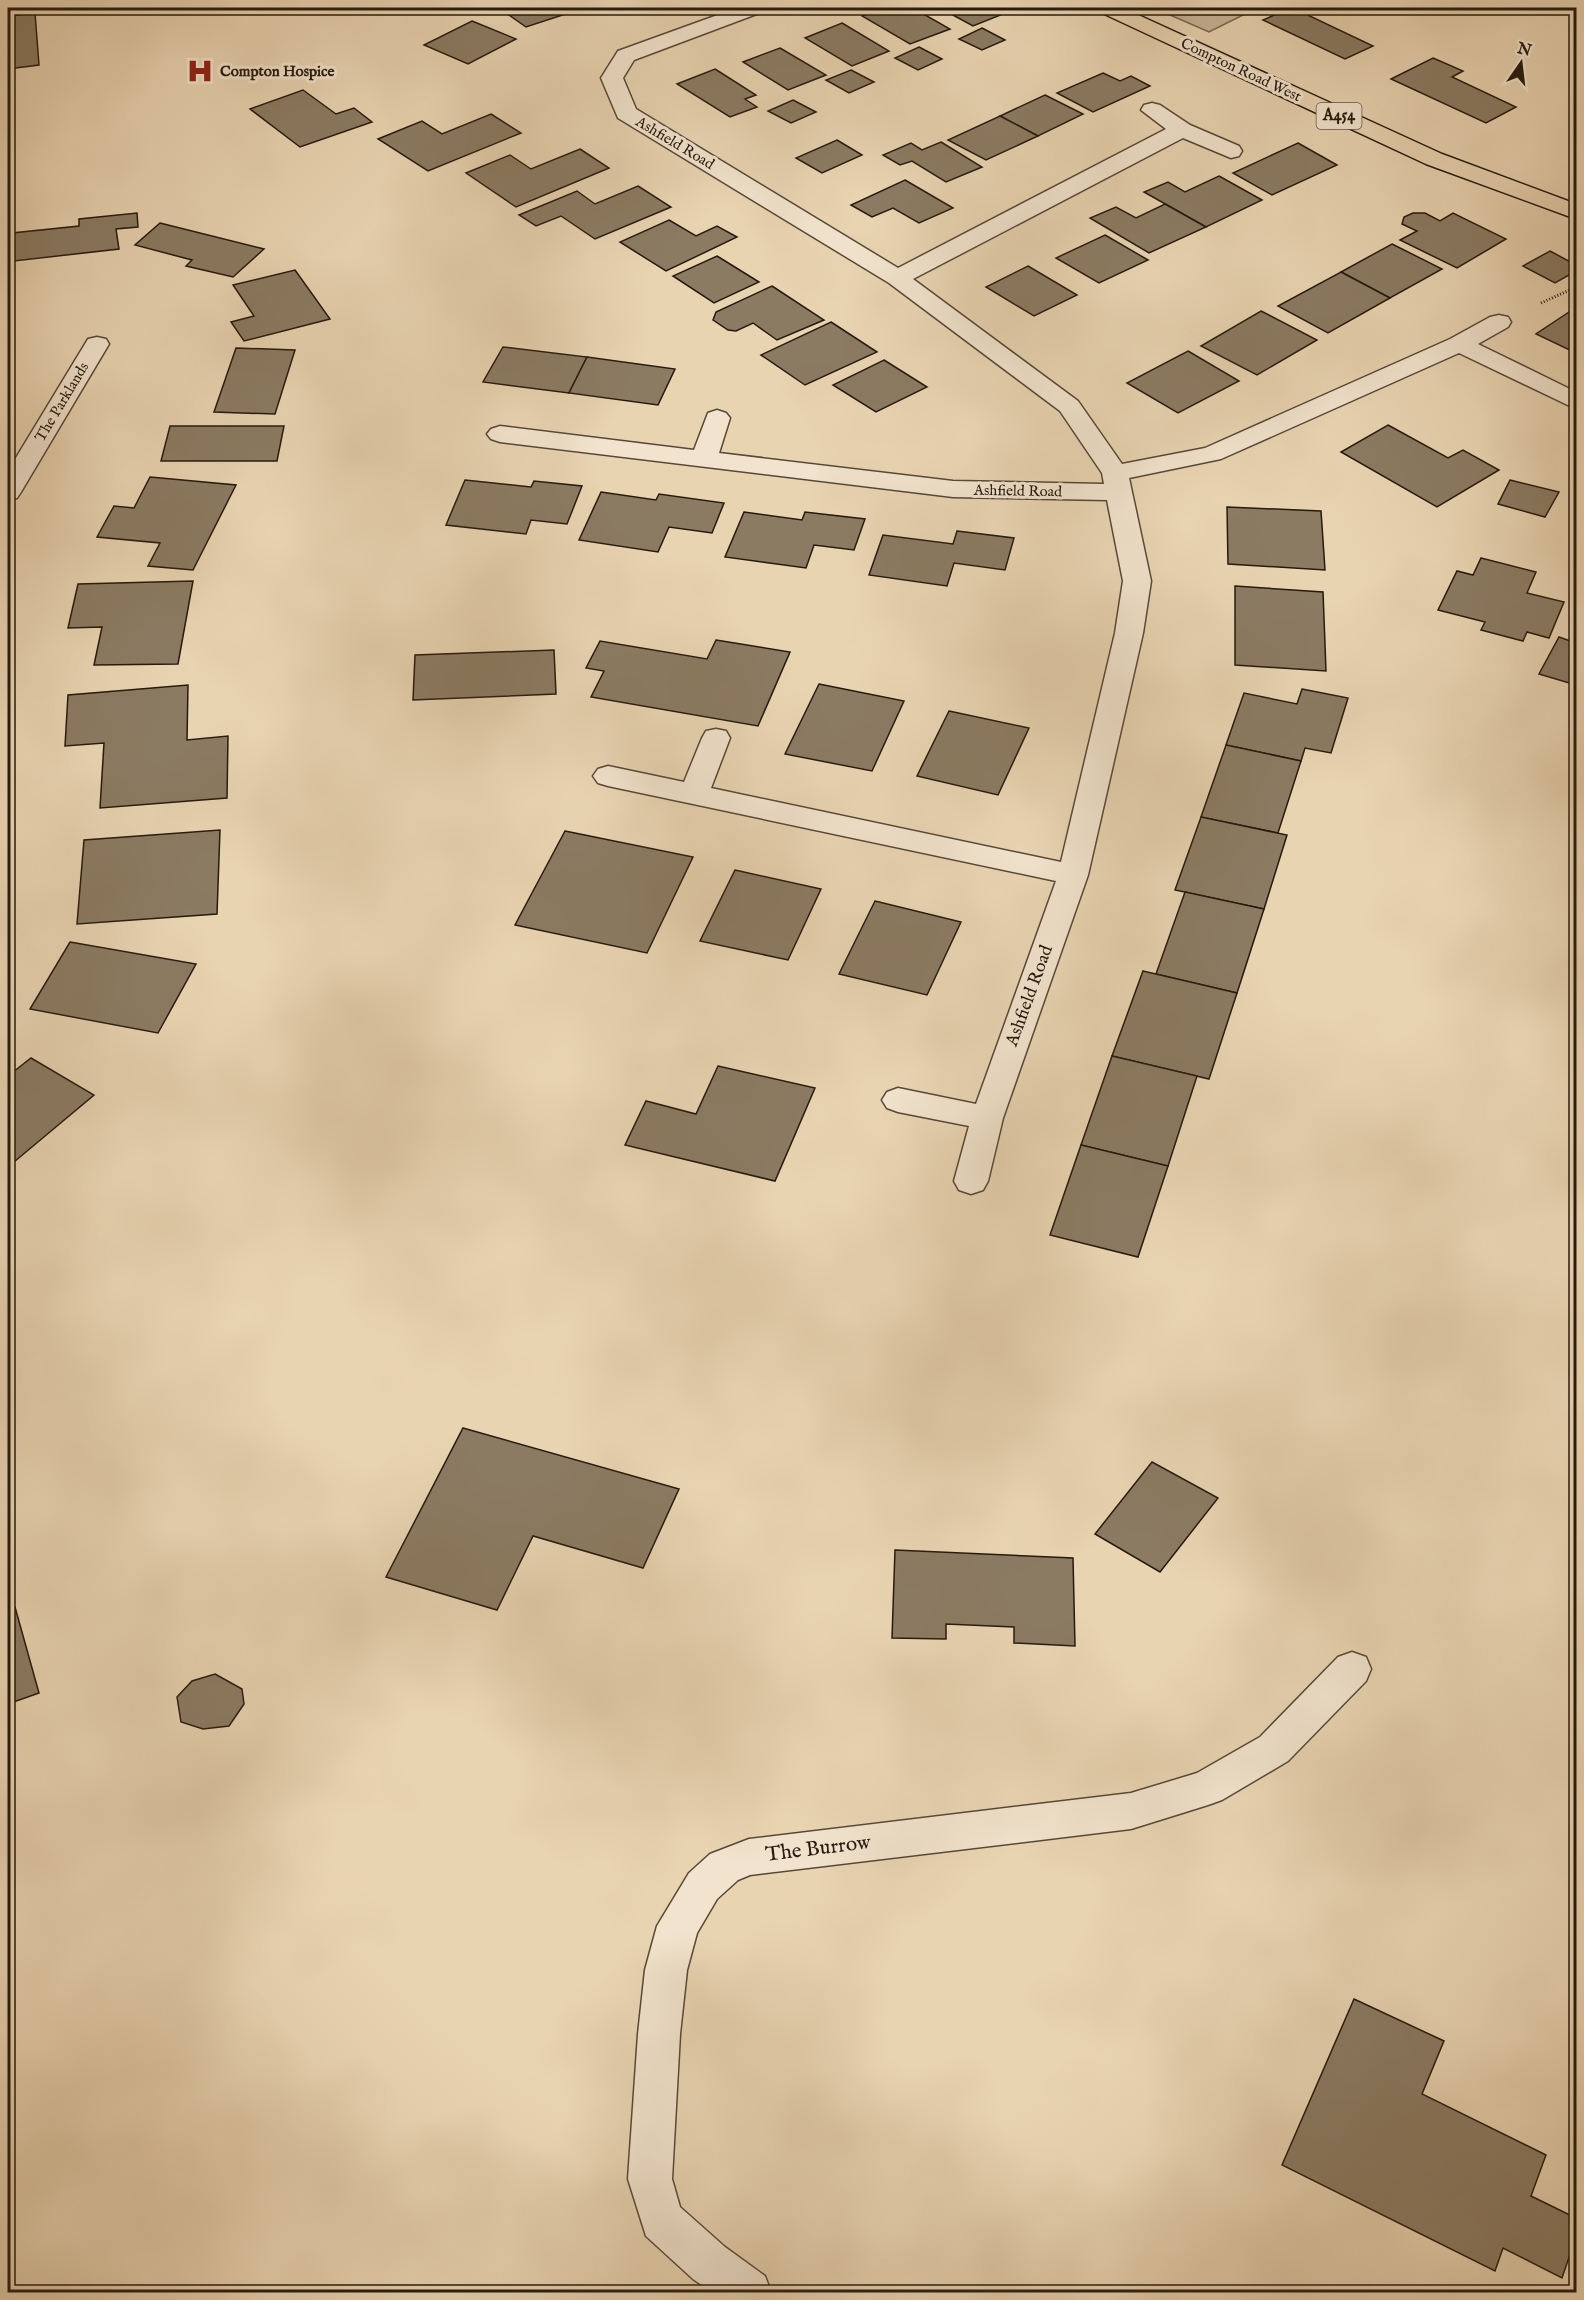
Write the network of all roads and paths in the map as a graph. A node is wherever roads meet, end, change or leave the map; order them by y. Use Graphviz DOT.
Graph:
graph roads {
  1 [pos="755,8"];
  2 [pos="1107,8"];
  3 [pos="1152,110"];
  4 [pos="1182,130"];
  5 [pos="1231,151"];
  6 [pos="1576,213"];
  7 [pos="897,278"];
  8 [pos="1499,322"];
  9 [pos="98,344"];
  10 [pos="1459,344"];
  11 [pos="1576,401"];
  12 [pos="717,418"];
  13 [pos="500,434"];
  14 [pos="704,459"];
  15 [pos="1117,482"];
  16 [pos="8,492"];
  17 [pos="716,738"];
  18 [pos="608,776"];
  19 [pos="694,793"];
  20 [pos="1073,875"];
  21 [pos="898,1100"];
  22 [pos="987,1118"];
  23 [pos="971,1181"];
  24 [pos="1352,1669"];
  25 [pos="749,2292"];
  1 -- 7 [label="street, Ashfield Road"];
  2 -- 6 [label="highway, Compton Road West / A454"];
  3 -- 4 [label="street"];
  4 -- 5 [label="street"];
  4 -- 7 [label="street"];
  7 -- 15 [label="street, Ashfield Road"];
  8 -- 10 [label="street, Ashfield Road"];
  9 -- 16 [label="street, The Parklands"];
  10 -- 11 [label="street"];
  10 -- 15 [label="street, Ashfield Road"];
  12 -- 14 [label="street"];
  13 -- 14 [label="street, Ashfield Road"];
  14 -- 15 [label="street, Ashfield Road"];
  15 -- 20 [label="street, Ashfield Road"];
  17 -- 19 [label="street"];
  18 -- 19 [label="street"];
  19 -- 20 [label="street"];
  20 -- 22 [label="street, Ashfield Road"];
  21 -- 22 [label="street"];
  22 -- 23 [label="street, Ashfield Road"];
  24 -- 25 [label="street, The Burrow"];
}
